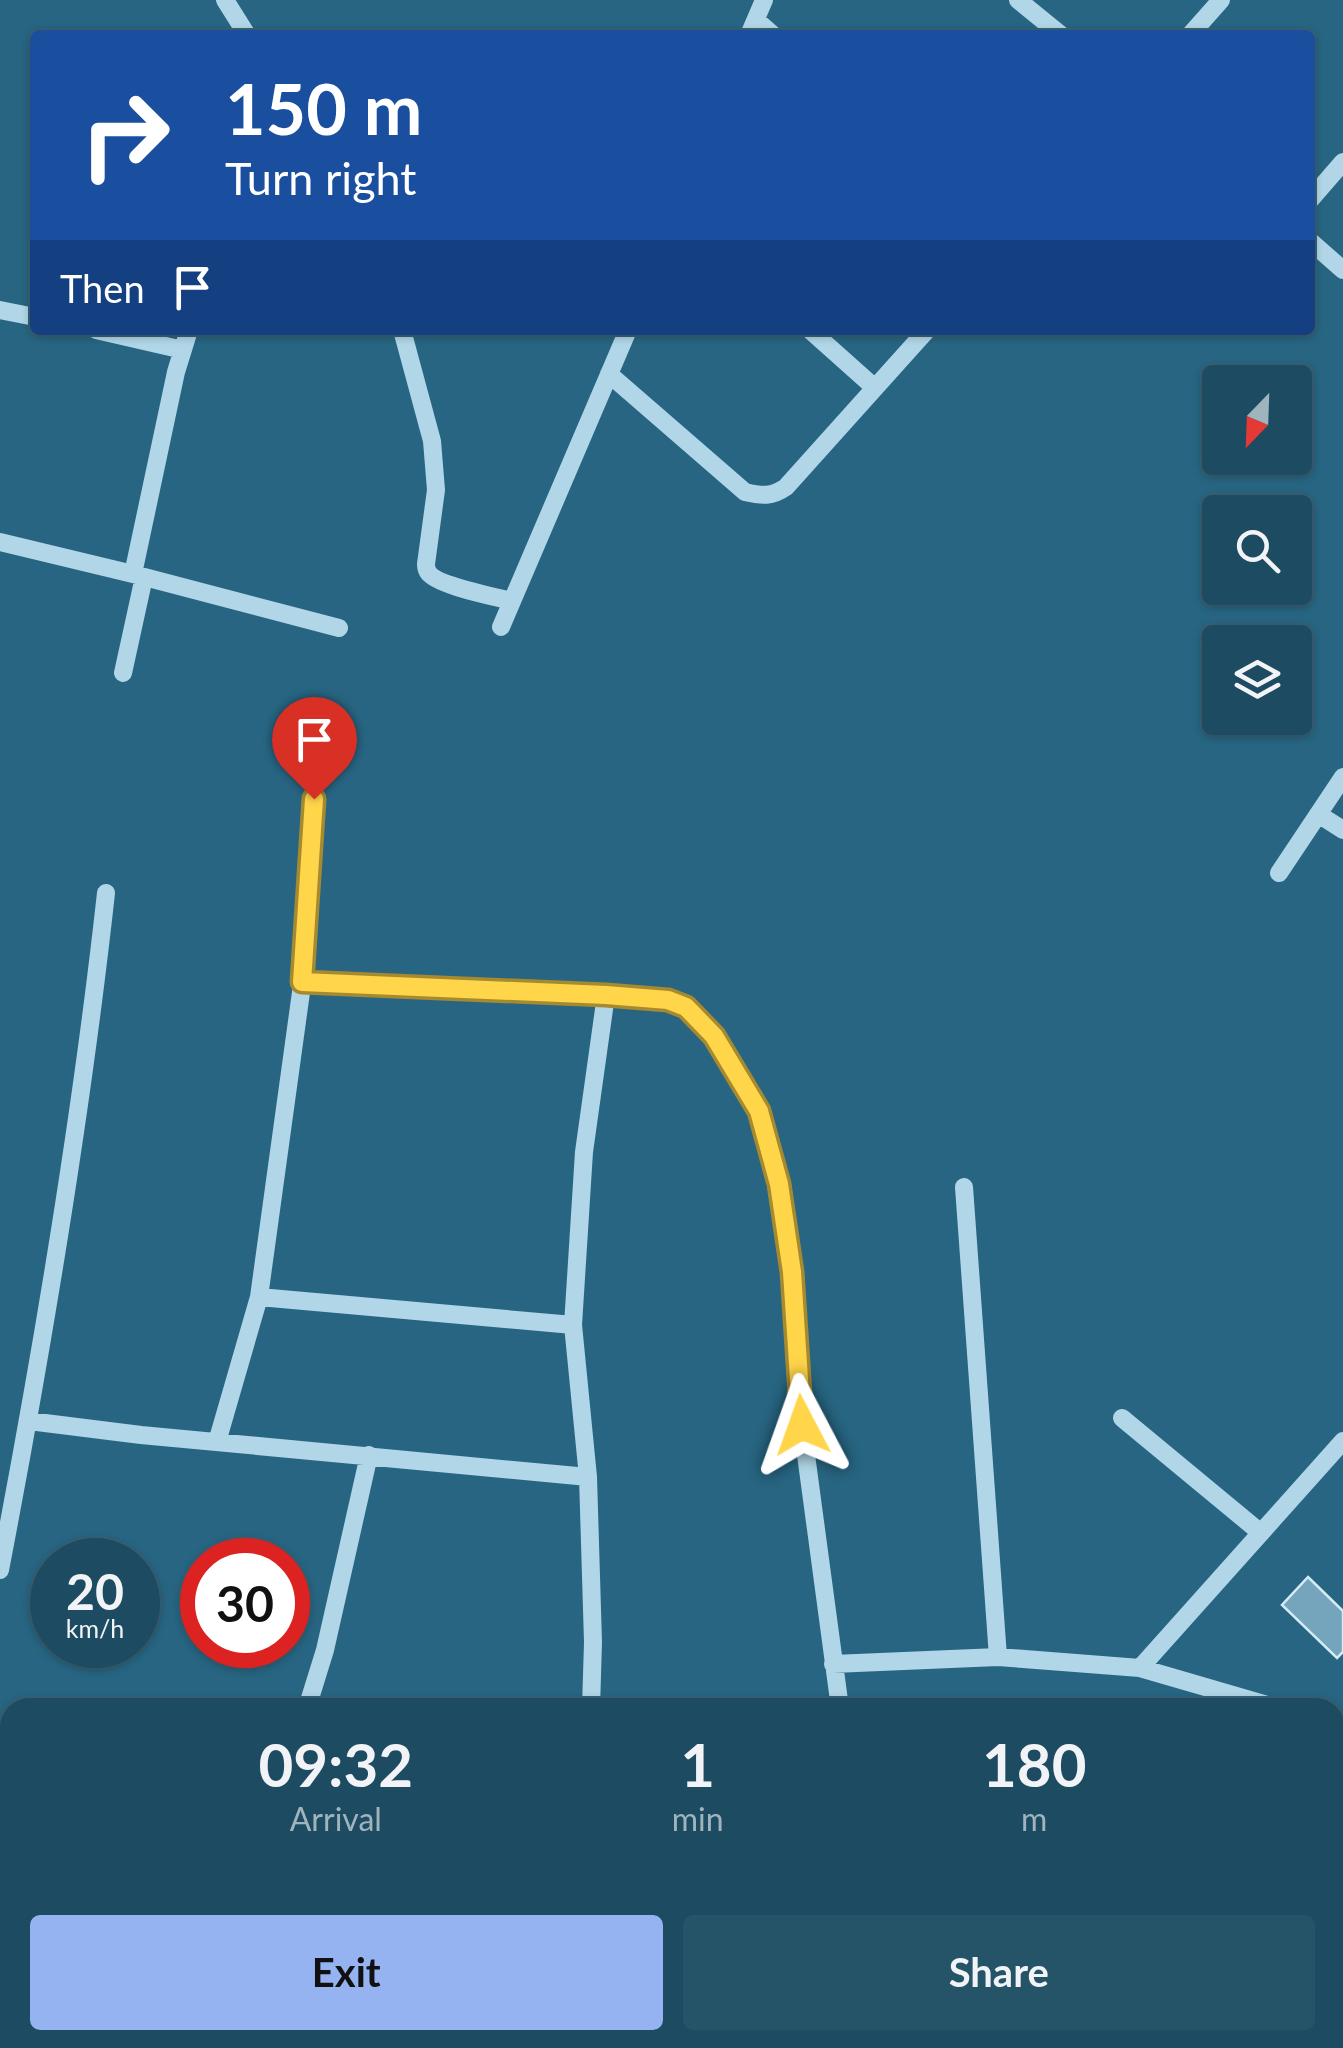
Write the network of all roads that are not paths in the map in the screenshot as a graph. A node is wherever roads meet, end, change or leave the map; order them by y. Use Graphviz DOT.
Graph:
graph roads {
  1 [pos="225,0"];
  2 [pos="764,0"];
  3 [pos="1018,0"];
  4 [pos="1221,0"];
  5 [pos="752,27"];
  6 [pos="244,30"];
  7 [pos="1055,30"];
  8 [pos="1194,30"];
  9 [pos="1343,162"];
  10 [pos="1315,194"];
  11 [pos="1315,245"];
  12 [pos="1343,270"];
  13 [pos="0,310"];
  14 [pos="30,316"];
  15 [pos="118,335"];
  16 [pos="188,335"];
  17 [pos="403,335"];
  18 [pos="626,335"];
  19 [pos="816,335"];
  20 [pos="924,335"];
  21 [pos="183,350"];
  22 [pos="609,374"];
  23 [pos="876,388"];
  24 [pos="0,542"];
  25 [pos="138,575"];
  26 [pos="512,601"];
  27 [pos="501,627"];
  28 [pos="339,628"];
  29 [pos="123,673"];
  30 [pos="1343,777"];
  31 [pos="314,799"];
  32 [pos="1318,814"];
  33 [pos="1343,830"];
  34 [pos="1279,873"];
  35 [pos="106,893"];
  36 [pos="302,982"];
  37 [pos="606,995"];
  38 [pos="964,1188"];
  39 [pos="259,1297"];
  40 [pos="572,1325"];
  41 [pos="1122,1418"];
  42 [pos="29,1421"];
  43 [pos="1343,1441"];
  44 [pos="217,1442"];
  45 [pos="369,1456"];
  46 [pos="588,1477"];
  47 [pos="1261,1533"];
  48 [pos="0,1570"];
  49 [pos="998,1657"];
  50 [pos="833,1664"];
  51 [pos="1140,1668"];
  52 [pos="310,1698"];
  53 [pos="591,1698"];
  54 [pos="838,1698"];
  55 [pos="1244,1698"];
  1 -- 6 [label="street"];
  2 -- 5 [label="street"];
  3 -- 7 [label="street"];
  4 -- 8 [label="street"];
  9 -- 10 [label="street"];
  11 -- 12 [label="street"];
  13 -- 14 [label="street"];
  15 -- 21 [label="street"];
  16 -- 21 [label="street"];
  17 -- 26 [label="street"];
  18 -- 22 [label="street"];
  19 -- 23 [label="street"];
  20 -- 23 [label="street"];
  21 -- 25 [label="street"];
  22 -- 23 [label="street"];
  22 -- 26 [label="street"];
  24 -- 25 [label="street"];
  25 -- 28 [label="street"];
  25 -- 29 [label="street"];
  26 -- 27 [label="street"];
  30 -- 32 [label="street"];
  31 -- 36 [label="street"];
  32 -- 33 [label="street"];
  32 -- 34 [label="street"];
  35 -- 42 [label="street"];
  36 -- 37 [label="street"];
  36 -- 39 [label="street"];
  37 -- 40 [label="street"];
  37 -- 50 [label="street"];
  38 -- 49 [label="street"];
  39 -- 40 [label="street"];
  39 -- 44 [label="street"];
  40 -- 46 [label="street"];
  41 -- 47 [label="street"];
  42 -- 44 [label="street"];
  42 -- 48 [label="street"];
  43 -- 47 [label="street"];
  44 -- 45 [label="street"];
  45 -- 46 [label="street"];
  45 -- 52 [label="street"];
  46 -- 53 [label="street"];
  47 -- 51 [label="street"];
  49 -- 50 [label="street"];
  49 -- 51 [label="street"];
  50 -- 54 [label="street"];
  51 -- 55 [label="street"];
}
